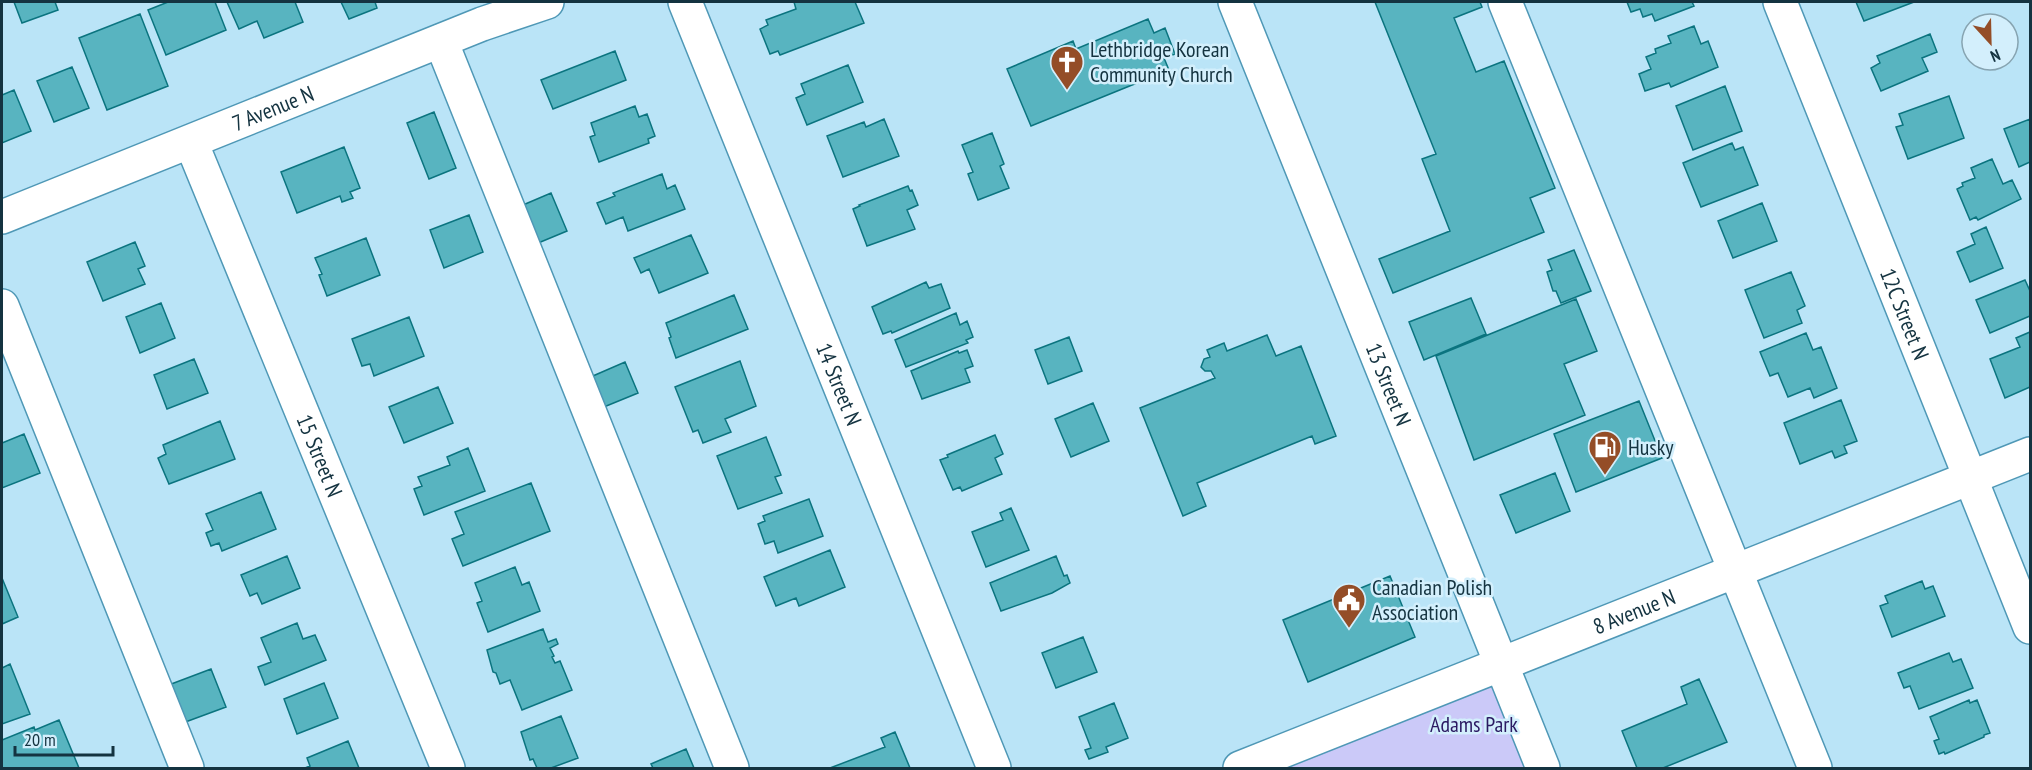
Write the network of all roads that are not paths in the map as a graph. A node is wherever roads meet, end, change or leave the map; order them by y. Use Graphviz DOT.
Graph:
graph roads {
  1 [pos="547,2"];
  2 [pos="685,2"];
  3 [pos="1235,2"];
  4 [pos="1505,2"];
  5 [pos="1780,2"];
  6 [pos="478,13"];
  7 [pos="441,41"];
  8 [pos="191,142"];
  9 [pos="2,218"];
  10 [pos="2,306"];
  11 [pos="2031,454"];
  12 [pos="1971,478"];
  13 [pos="1735,571"];
  14 [pos="2031,627"];
  15 [pos="1501,664"];
  16 [pos="187,768"];
  17 [pos="448,768"];
  18 [pos="732,768"];
  19 [pos="994,768"];
  20 [pos="1240,768"];
  21 [pos="1543,768"];
  22 [pos="1815,768"];
  1 -- 6 [label="street, 7 Avenue N"];
  2 -- 19 [label="street, 14 Street N"];
  3 -- 15 [label="street, 13 Street N"];
  4 -- 13 [label="street"];
  5 -- 12 [label="street, 12C Street N"];
  6 -- 7 [label="street, 7 Avenue N"];
  7 -- 8 [label="street, 7 Avenue N"];
  7 -- 18 [label="street"];
  8 -- 9 [label="street, 7 Avenue N"];
  8 -- 17 [label="street, 15 Street N"];
  10 -- 16 [label="street"];
  11 -- 12 [label="street, 8 Avenue N"];
  12 -- 13 [label="street, 8 Avenue N"];
  12 -- 14 [label="street, 12C Street N"];
  13 -- 15 [label="street, 8 Avenue N"];
  13 -- 22 [label="street"];
  15 -- 20 [label="street, 8 Avenue N"];
  15 -- 21 [label="street, 13 Street N"];
}
